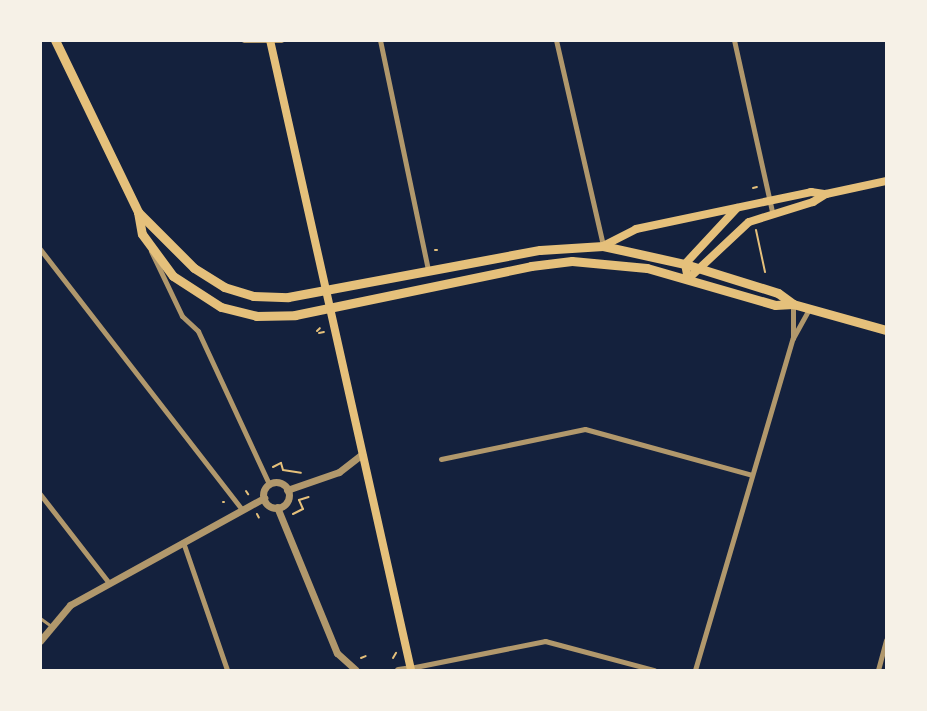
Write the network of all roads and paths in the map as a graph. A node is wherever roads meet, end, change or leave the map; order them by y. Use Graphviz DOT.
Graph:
graph roads {
  1 [pos="55,40"];
  2 [pos="244,40"];
  3 [pos="281,40"];
  4 [pos="380,40"];
  5 [pos="556,40"];
  6 [pos="734,40"];
  7 [pos="270,42"];
  8 [pos="886,181"];
  9 [pos="826,194"];
  10 [pos="770,200"];
  11 [pos="737,208"];
  12 [pos="138,212"];
  13 [pos="772,212"];
  14 [pos="756,230"];
  15 [pos="142,234"];
  16 [pos="603,246"];
  17 [pos="40,249"];
  18 [pos="686,264"];
  19 [pos="701,269"];
  20 [pos="429,270"];
  21 [pos="765,272"];
  22 [pos="688,279"];
  23 [pos="326,290"];
  24 [pos="793,304"];
  25 [pos="330,309"];
  26 [pos="809,309"];
  27 [pos="318,330"];
  28 [pos="886,330"];
  29 [pos="324,332"];
  30 [pos="793,338"];
  31 [pos="363,454"];
  32 [pos="441,459"];
  33 [pos="273,467"];
  34 [pos="301,473"];
  35 [pos="752,475"];
  36 [pos="269,484"];
  37 [pos="287,490"];
  38 [pos="40,494"];
  39 [pos="309,497"];
  40 [pos="264,498"];
  41 [pos="277,507"];
  42 [pos="241,508"];
  43 [pos="257,514"];
  44 [pos="293,514"];
  45 [pos="259,518"];
  46 [pos="183,541"];
  47 [pos="109,583"];
  48 [pos="40,618"];
  49 [pos="52,627"];
  50 [pos="886,640"];
  51 [pos="40,641"];
  52 [pos="396,653"];
  53 [pos="366,656"];
  54 [pos="361,658"];
  55 [pos="393,658"];
  56 [pos="411,669"];
  57 [pos="227,670"];
  58 [pos="356,670"];
  59 [pos="398,670"];
  60 [pos="654,670"];
  61 [pos="695,670"];
  62 [pos="878,670"];
  1 -- 12 [label="highway"];
  2 -- 7 [label="street"];
  3 -- 7 [label="street"];
  4 -- 20 [label="street"];
  5 -- 16 [label="street"];
  6 -- 10 [label="street"];
  7 -- 23 [label="main road"];
  8 -- 9 [label="main road"];
  9 -- 10 [label="main road"];
  9 -- 13 [label="main road"];
  10 -- 11 [label="main road"];
  10 -- 13 [label="street"];
  11 -- 16 [label="main road"];
  11 -- 18 [label="main road"];
  12 -- 15 [label="highway"];
  12 -- 23 [label="highway"];
  13 -- 19 [label="main road"];
  14 -- 21 [label="path"];
  15 -- 25 [label="highway"];
  15 -- 36 [label="street"];
  16 -- 18 [label="highway"];
  16 -- 20 [label="highway"];
  17 -- 42 [label="street"];
  18 -- 19 [label="highway"];
  18 -- 22 [label="main road"];
  19 -- 22 [label="main road"];
  19 -- 24 [label="highway"];
  20 -- 23 [label="highway"];
  22 -- 24 [label="highway"];
  22 -- 25 [label="highway"];
  23 -- 25 [label="main road"];
  24 -- 26 [label="highway"];
  24 -- 30 [label="street"];
  25 -- 31 [label="main road"];
  26 -- 28 [label="highway"];
  26 -- 30 [label="street"];
  27 -- 29 [label="path"];
  30 -- 35 [label="street"];
  31 -- 37 [label="street"];
  31 -- 56 [label="main road"];
  32 -- 35 [label="street"];
  33 -- 34 [label="path"];
  35 -- 61 [label="street"];
  36 -- 37 [label="street"];
  36 -- 40 [label="street"];
  37 -- 41 [label="street"];
  38 -- 47 [label="street"];
  39 -- 44 [label="path"];
  40 -- 41 [label="street"];
  40 -- 42 [label="street"];
  41 -- 58 [label="street"];
  42 -- 46 [label="street"];
  43 -- 45 [label="path"];
  46 -- 47 [label="street"];
  46 -- 57 [label="street"];
  47 -- 49 [label="street"];
  48 -- 49 [label="lane"];
  49 -- 51 [label="street"];
  50 -- 62 [label="street"];
  52 -- 55 [label="path"];
  53 -- 54 [label="path"];
  56 -- 59 [label="street"];
  56 -- 60 [label="street"];
}
